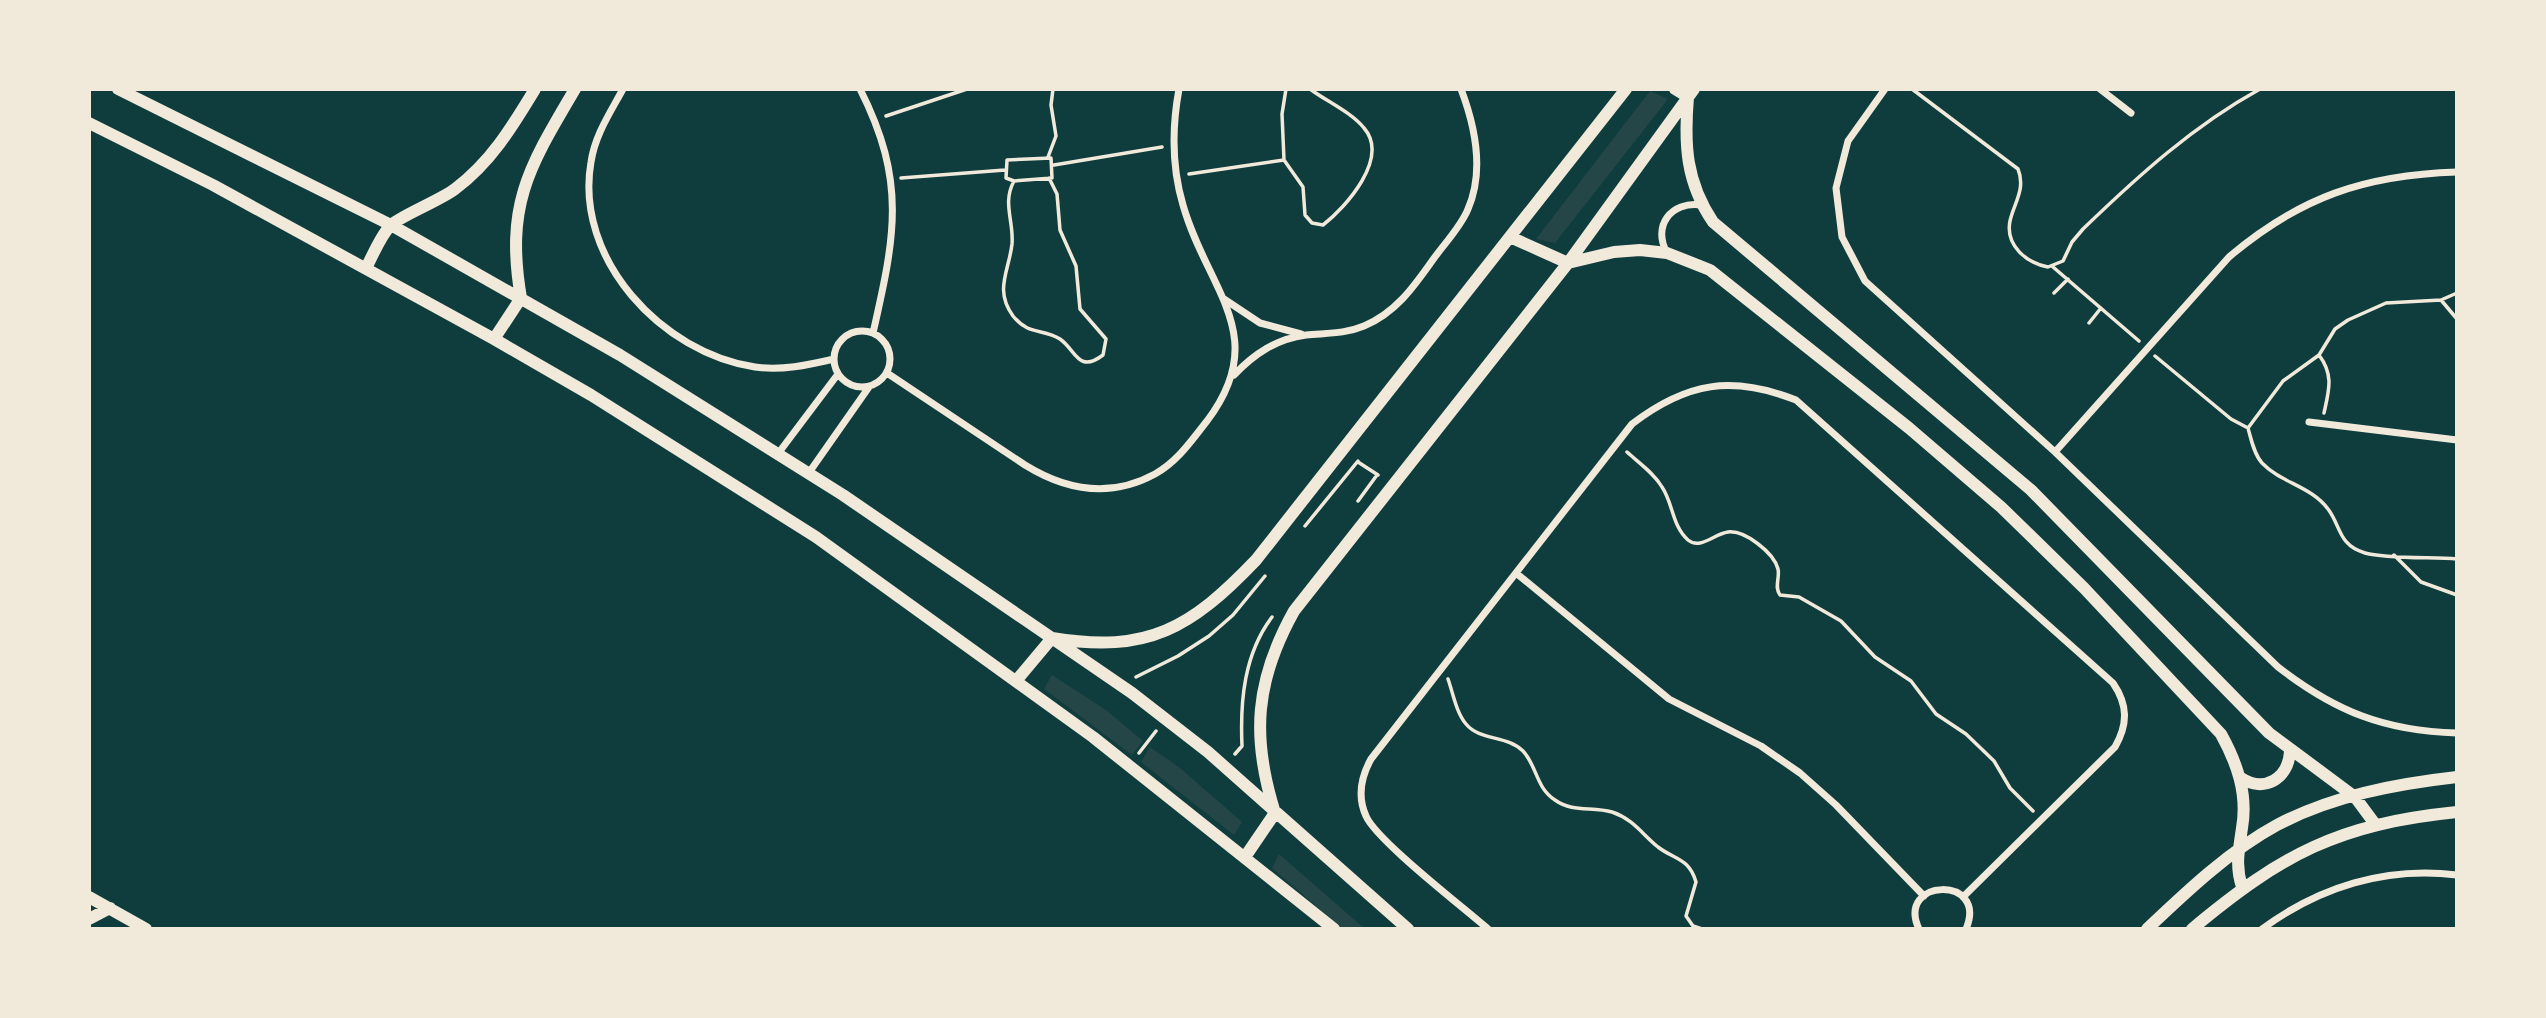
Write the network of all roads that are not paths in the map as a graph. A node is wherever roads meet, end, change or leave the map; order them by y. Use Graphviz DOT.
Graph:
graph roads {
  1 [pos="118,89"];
  2 [pos="535,89"];
  3 [pos="575,89"];
  4 [pos="623,89"];
  5 [pos="860,89"];
  6 [pos="1179,89"];
  7 [pos="1461,89"];
  8 [pos="1626,89"];
  9 [pos="1675,89"];
  10 [pos="1885,89"];
  11 [pos="2100,89"];
  12 [pos="1691,93"];
  13 [pos="2130,113"];
  14 [pos="89,124"];
  15 [pos="2457,172"];
  16 [pos="1701,205"];
  17 [pos="391,225"];
  18 [pos="1510,237"];
  19 [pos="1667,253"];
  20 [pos="1568,263"];
  21 [pos="366,268"];
  22 [pos="1221,297"];
  23 [pos="521,298"];
  24 [pos="873,333"];
  25 [pos="1306,335"];
  26 [pos="494,339"];
  27 [pos="834,359"];
  28 [pos="887,373"];
  29 [pos="838,374"];
  30 [pos="1233,376"];
  31 [pos="869,387"];
  32 [pos="2309,422"];
  33 [pos="2457,440"];
  34 [pos="2055,452"];
  35 [pos="777,455"];
  36 [pos="808,474"];
  37 [pos="1516,573"];
  38 [pos="1052,638"];
  39 [pos="1016,681"];
  40 [pos="2457,733"];
  41 [pos="2290,752"];
  42 [pos="2241,778"];
  43 [pos="2457,778"];
  44 [pos="2355,797"];
  45 [pos="2457,812"];
  46 [pos="1275,813"];
  47 [pos="2375,824"];
  48 [pos="2237,851"];
  49 [pos="1245,857"];
  50 [pos="2457,875"];
  51 [pos="2242,887"];
  52 [pos="1924,896"];
  53 [pos="89,897"];
  54 [pos="1963,897"];
  55 [pos="110,908"];
  56 [pos="89,919"];
  57 [pos="1967,926"];
  58 [pos="146,929"];
  59 [pos="1334,929"];
  60 [pos="1408,929"];
  61 [pos="1488,929"];
  62 [pos="1919,929"];
  63 [pos="1976,929"];
  64 [pos="2147,929"];
  65 [pos="2192,929"];
  66 [pos="2262,929"];
  1 -- 17 [label="street"];
  2 -- 17 [label="street"];
  3 -- 23 [label="street"];
  4 -- 27 [label="street"];
  5 -- 24 [label="street"];
  6 -- 22 [label="street"];
  7 -- 25 [label="street"];
  8 -- 18 [label="street"];
  9 -- 12 [label="street"];
  10 -- 34 [label="street"];
  11 -- 13 [label="street"];
  12 -- 16 [label="street"];
  12 -- 20 [label="street"];
  14 -- 21 [label="street"];
  15 -- 34 [label="street"];
  16 -- 19 [label="street"];
  16 -- 41 [label="street"];
  17 -- 21 [label="street"];
  17 -- 23 [label="street"];
  18 -- 20 [label="street"];
  18 -- 38 [label="street"];
  19 -- 20 [label="street"];
  19 -- 42 [label="street"];
  20 -- 46 [label="street"];
  21 -- 26 [label="street"];
  22 -- 25 [label="street"];
  22 -- 30 [label="street"];
  23 -- 26 [label="street"];
  23 -- 35 [label="street"];
  24 -- 27 [label="street"];
  24 -- 28 [label="street"];
  25 -- 30 [label="street"];
  26 -- 39 [label="street"];
  27 -- 29 [label="street"];
  28 -- 30 [label="street"];
  28 -- 31 [label="street"];
  29 -- 31 [label="street"];
  29 -- 35 [label="street"];
  31 -- 36 [label="street"];
  32 -- 33 [label="street"];
  34 -- 40 [label="street"];
  35 -- 36 [label="street"];
  36 -- 38 [label="street"];
  37 -- 52 [label="street"];
  37 -- 54 [label="street"];
  37 -- 61 [label="street"];
  38 -- 39 [label="street"];
  38 -- 46 [label="street"];
  39 -- 49 [label="street"];
  41 -- 42 [label="street"];
  41 -- 44 [label="street"];
  42 -- 48 [label="street"];
  43 -- 44 [label="street"];
  44 -- 47 [label="street"];
  44 -- 48 [label="street"];
  45 -- 47 [label="street"];
  46 -- 49 [label="street"];
  46 -- 60 [label="street"];
  47 -- 51 [label="street"];
  48 -- 51 [label="street"];
  48 -- 64 [label="street"];
  49 -- 59 [label="street"];
  50 -- 66 [label="street"];
  51 -- 65 [label="street"];
  52 -- 54 [label="street"];
  52 -- 62 [label="street"];
  53 -- 55 [label="street"];
  54 -- 57 [label="street"];
  55 -- 56 [label="street"];
  55 -- 58 [label="street"];
  57 -- 63 [label="street"];
}
